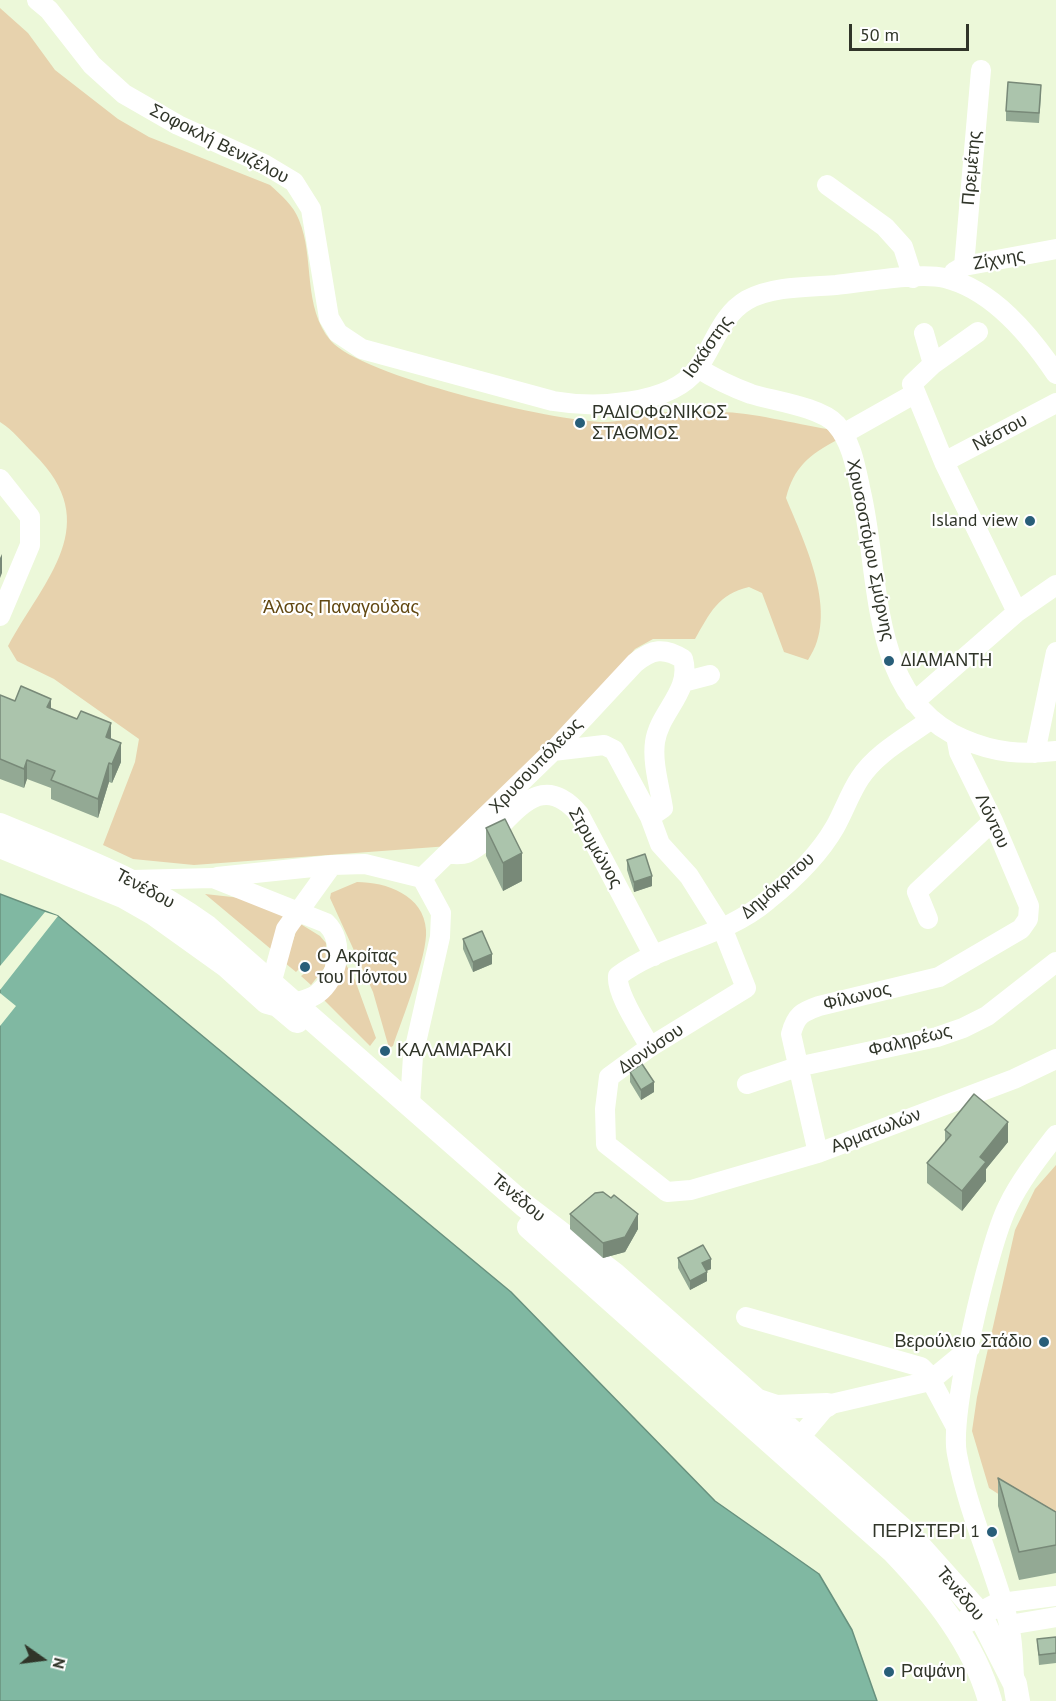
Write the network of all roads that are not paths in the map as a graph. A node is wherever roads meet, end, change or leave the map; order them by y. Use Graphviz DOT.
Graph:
graph roads {
  1 [pos="37,0"];
  2 [pos="981,70"];
  3 [pos="827,185"];
  4 [pos="1056,249"];
  5 [pos="964,266"];
  6 [pos="914,278"];
  7 [pos="944,278"];
  8 [pos="978,332"];
  9 [pos="924,333"];
  10 [pos="362,349"];
  11 [pos="933,364"];
  12 [pos="698,368"];
  13 [pos="1056,374"];
  14 [pos="915,394"];
  15 [pos="1056,404"];
  16 [pos="843,434"];
  17 [pos="945,462"];
  18 [pos="0,479"];
  19 [pos="1056,585"];
  20 [pos="1017,612"];
  21 [pos="0,616"];
  22 [pos="1056,651"];
  23 [pos="710,675"];
  24 [pos="683,682"];
  25 [pos="914,702"];
  26 [pos="930,720"];
  27 [pos="956,736"];
  28 [pos="1056,750"];
  29 [pos="553,751"];
  30 [pos="1035,753"];
  31 [pos="650,817"];
  32 [pos="993,821"];
  33 [pos="0,825"];
  34 [pos="0,846"];
  35 [pos="449,854"];
  36 [pos="332,865"];
  37 [pos="213,878"];
  38 [pos="422,878"];
  39 [pos="132,880"];
  40 [pos="1029,906"];
  41 [pos="297,911"];
  42 [pos="928,920"];
  43 [pos="723,930"];
  44 [pos="654,956"];
  45 [pos="1056,962"];
  46 [pos="278,998"];
  47 [pos="650,1047"];
  48 [pos="1056,1059"];
  49 [pos="797,1066"];
  50 [pos="747,1084"];
  51 [pos="410,1104"];
  52 [pos="1056,1135"];
  53 [pos="818,1153"];
  54 [pos="691,1190"];
  55 [pos="746,1317"];
  56 [pos="970,1348"];
  57 [pos="930,1381"];
  58 [pos="756,1401"];
  59 [pos="827,1405"];
  60 [pos="956,1427"];
  61 [pos="793,1446"];
  62 [pos="1056,1596"];
  63 [pos="1056,1617"];
  64 [pos="995,1618"];
  65 [pos="966,1645"];
  66 [pos="1016,1693"];
  67 [pos="990,1701"];
  1 -- 10 [label="street, Σοφοκλή Βενιζέλου"];
  2 -- 5 [label="street, Πρεμέτης"];
  3 -- 6 [label="street"];
  4 -- 5 [label="street, Ζίχνης"];
  5 -- 7 [label="street, Ζίχνης"];
  6 -- 7 [label="street, Ιοκάστης"];
  6 -- 12 [label="street, Ιοκάστης"];
  7 -- 13 [label="street, Ιοκάστης"];
  8 -- 11 [label="street"];
  9 -- 11 [label="street"];
  10 -- 12 [label="street, Ιοκάστης"];
  11 -- 14 [label="street"];
  12 -- 16 [label="street, Χρυσοστόμου Σμύρνης"];
  14 -- 16 [label="street"];
  14 -- 17 [label="street"];
  15 -- 17 [label="street, Νέστου"];
  16 -- 25 [label="street, Χρυσοστόμου Σμύρνης"];
  17 -- 20 [label="street"];
  18 -- 21 [label="street"];
  19 -- 20 [label="street"];
  20 -- 25 [label="street"];
  22 -- 30 [label="street"];
  23 -- 24 [label="street"];
  24 -- 29 [label="street, Χρυσουπόλεως"];
  24 -- 31 [label="street"];
  25 -- 26 [label="street, Χρυσοστόμου Σμύρνης"];
  26 -- 27 [label="street, Χρυσοστόμου Σμύρνης"];
  26 -- 43 [label="street, Δημόκριτου"];
  27 -- 30 [label="street, Χρυσοστόμου Σμύρνης"];
  27 -- 32 [label="street, Λόντου"];
  28 -- 30 [label="street, Χρυσοστόμου Σμύρνης"];
  29 -- 31 [label="street"];
  29 -- 35 [label="street, Χρυσουπόλεως"];
  31 -- 43 [label="street"];
  32 -- 40 [label="street, Λόντου"];
  32 -- 42 [label="street"];
  33 -- 39 [label="main road, Τενέδου"];
  34 -- 46 [label="main road, Τενέδου"];
  35 -- 38 [label="street, Χρυσουπόλεως"];
  35 -- 44 [label="street, Στρυμώνος"];
  36 -- 37 [label="street"];
  36 -- 38 [label="street"];
  36 -- 41 [label="street"];
  37 -- 39 [label="street"];
  37 -- 41 [label="street"];
  38 -- 51 [label="street"];
  39 -- 46 [label="main road, Τενέδου"];
  40 -- 49 [label="street, Φίλωνος"];
  41 -- 46 [label="street"];
  41 -- 46 [label="street"];
  43 -- 44 [label="street, Δημόκριτου"];
  43 -- 47 [label="street, Διονύσου"];
  44 -- 47 [label="street, Δημόκριτου"];
  45 -- 49 [label="street, Φαληρέως"];
  46 -- 51 [label="main road, Τενέδου"];
  46 -- 61 [label="main road, Τενέδου"];
  47 -- 54 [label="street, Διονύσου"];
  48 -- 53 [label="street, Αρματωλών"];
  49 -- 50 [label="street, Φαληρέως"];
  49 -- 53 [label="street, Φίλωνος"];
  51 -- 58 [label="main road, Τενέδου"];
  52 -- 56 [label="street"];
  53 -- 54 [label="street, Αρματωλών"];
  55 -- 57 [label="street"];
  56 -- 57 [label="street"];
  56 -- 60 [label="street"];
  57 -- 59 [label="street"];
  57 -- 60 [label="street"];
  58 -- 59 [label="main road"];
  58 -- 61 [label="main road, Τενέδου"];
  59 -- 61 [label="street"];
  60 -- 64 [label="street"];
  61 -- 64 [label="main road, Τενέδου"];
  61 -- 65 [label="main road, Τενέδου"];
  62 -- 64 [label="street"];
  63 -- 64 [label="street"];
  64 -- 65 [label="main road"];
  64 -- 66 [label="main road"];
  65 -- 67 [label="main road"];
}
